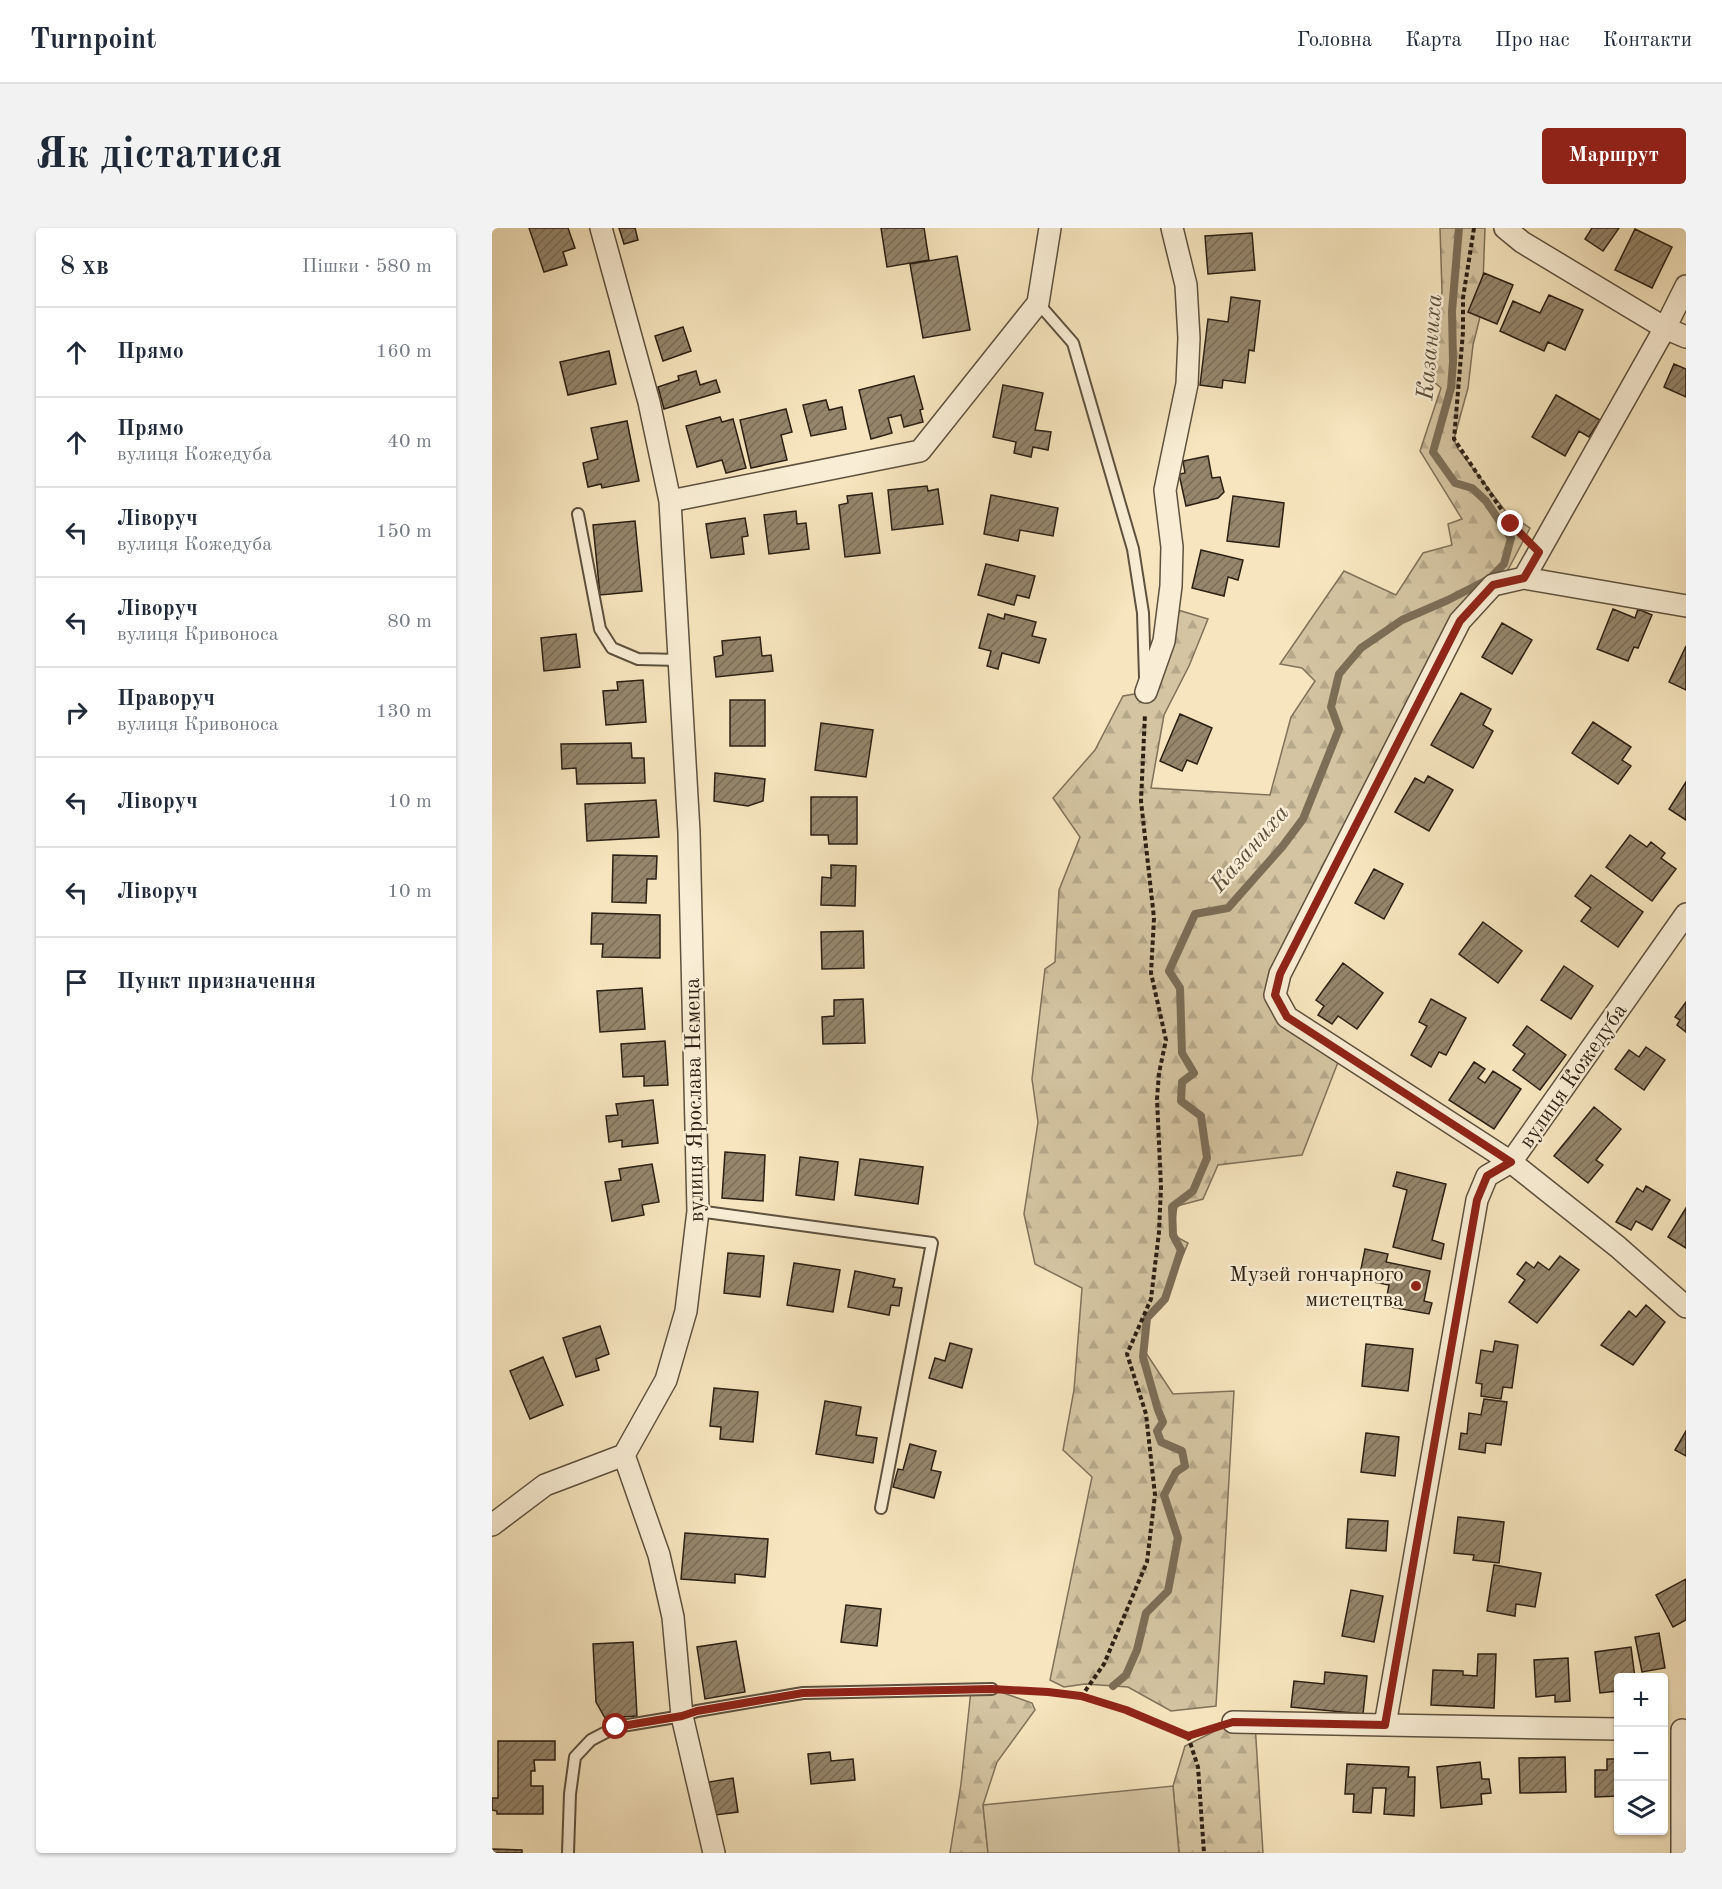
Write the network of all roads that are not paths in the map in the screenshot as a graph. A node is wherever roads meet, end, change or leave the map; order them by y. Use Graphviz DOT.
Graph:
graph roads {
  1 [pos="601,228"];
  2 [pos="1050,228"];
  3 [pos="1172,228"];
  4 [pos="1505,228"];
  5 [pos="1686,286"];
  6 [pos="1038,303"];
  7 [pos="1665,328"];
  8 [pos="1686,337"];
  9 [pos="670,501"];
  10 [pos="578,514"];
  11 [pos="1524,578"];
  12 [pos="1686,606"];
  13 [pos="679,660"];
  14 [pos="1146,692"];
  15 [pos="1686,914"];
  16 [pos="1511,1162"];
  17 [pos="698,1211"];
  18 [pos="1686,1307"];
  19 [pos="624,1455"];
  20 [pos="881,1508"];
  21 [pos="492,1526"];
  22 [pos="992,1689"];
  23 [pos="682,1716"];
  24 [pos="1233,1722"];
  25 [pos="1385,1725"];
  26 [pos="1614,1729"];
  27 [pos="1677,1730"];
  28 [pos="568,1853"];
  29 [pos="714,1853"];
  30 [pos="1682,1853"];
  1 -- 9 [label="street, вулиця Ярослава Нємеца"];
  2 -- 6 [label="street"];
  3 -- 14 [label="street"];
  4 -- 7 [label="street"];
  5 -- 7 [label="street"];
  6 -- 9 [label="street"];
  6 -- 14 [label="lane"];
  7 -- 8 [label="street"];
  7 -- 11 [label="street"];
  9 -- 13 [label="street, вулиця Ярослава Нємеца"];
  10 -- 13 [label="lane"];
  11 -- 12 [label="street"];
  11 -- 16 [label="street"];
  13 -- 17 [label="street, вулиця Ярослава Нємеца"];
  15 -- 16 [label="street, вулиця Кожедуба"];
  16 -- 18 [label="street"];
  16 -- 25 [label="street, вулиця Кожедуба"];
  17 -- 19 [label="street, вулиця Ярослава Нємеца"];
  17 -- 20 [label="lane"];
  19 -- 21 [label="street"];
  19 -- 23 [label="street"];
  22 -- 23 [label="lane"];
  23 -- 28 [label="lane"];
  23 -- 29 [label="street"];
  24 -- 25 [label="street"];
  25 -- 26 [label="street"];
  27 -- 30 [label="street"];
}
